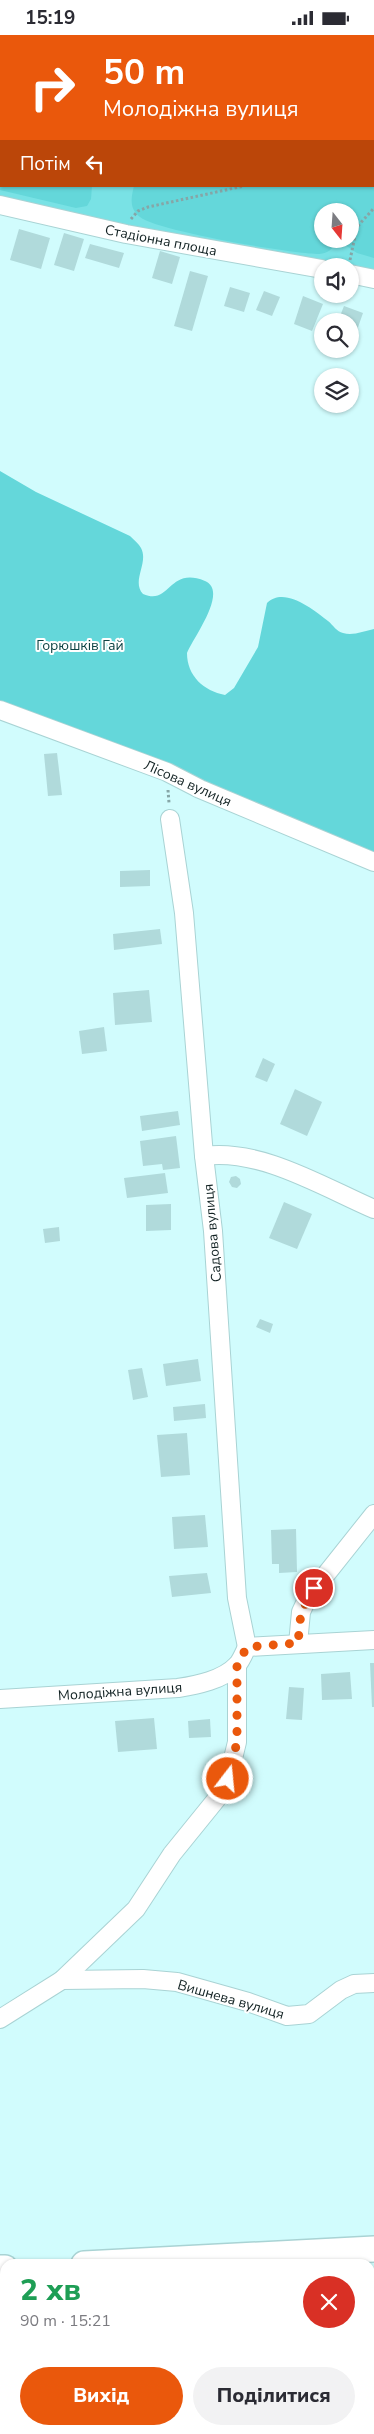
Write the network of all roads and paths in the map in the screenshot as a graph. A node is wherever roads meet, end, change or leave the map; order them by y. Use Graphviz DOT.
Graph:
graph roads {
  1 [pos="240,187"];
  2 [pos="0,205"];
  3 [pos="374,208"];
  4 [pos="126,234"];
  5 [pos="350,258"];
  6 [pos="314,268"];
  7 [pos="359,276"];
  8 [pos="374,279"];
  9 [pos="0,710"];
  10 [pos="167,772"];
  11 [pos="170,819"];
  12 [pos="374,862"];
  13 [pos="204,1156"];
  14 [pos="374,1209"];
  15 [pos="374,1514"];
  16 [pos="374,1640"];
  17 [pos="298,1643"];
  18 [pos="247,1647"];
  19 [pos="237,1665"];
  20 [pos="0,1699"];
  21 [pos="62,1980"];
  22 [pos="374,1983"];
  23 [pos="0,2019"];
  24 [pos="374,2249"];
  25 [pos="181,2259"];
  1 -- 4 [label="path"];
  2 -- 4 [label="street, Стадіонна площа"];
  3 -- 5 [label="path"];
  4 -- 6 [label="street, Стадіонна площа"];
  7 -- 8 [label="street"];
  9 -- 10 [label="street, Лісова вулиця"];
  10 -- 11 [label="path"];
  10 -- 12 [label="street, Лісова вулиця"];
  11 -- 13 [label="street, Садова вулиця"];
  13 -- 14 [label="street"];
  13 -- 18 [label="street, Садова вулиця"];
  15 -- 17 [label="street"];
  16 -- 17 [label="street"];
  17 -- 18 [label="street"];
  18 -- 19 [label="street"];
  19 -- 20 [label="street, Молодіжна вулиця"];
  19 -- 21 [label="street"];
  21 -- 22 [label="street, Вишнева вулиця"];
  21 -- 23 [label="street"];
  24 -- 25 [label="highway"];
}
